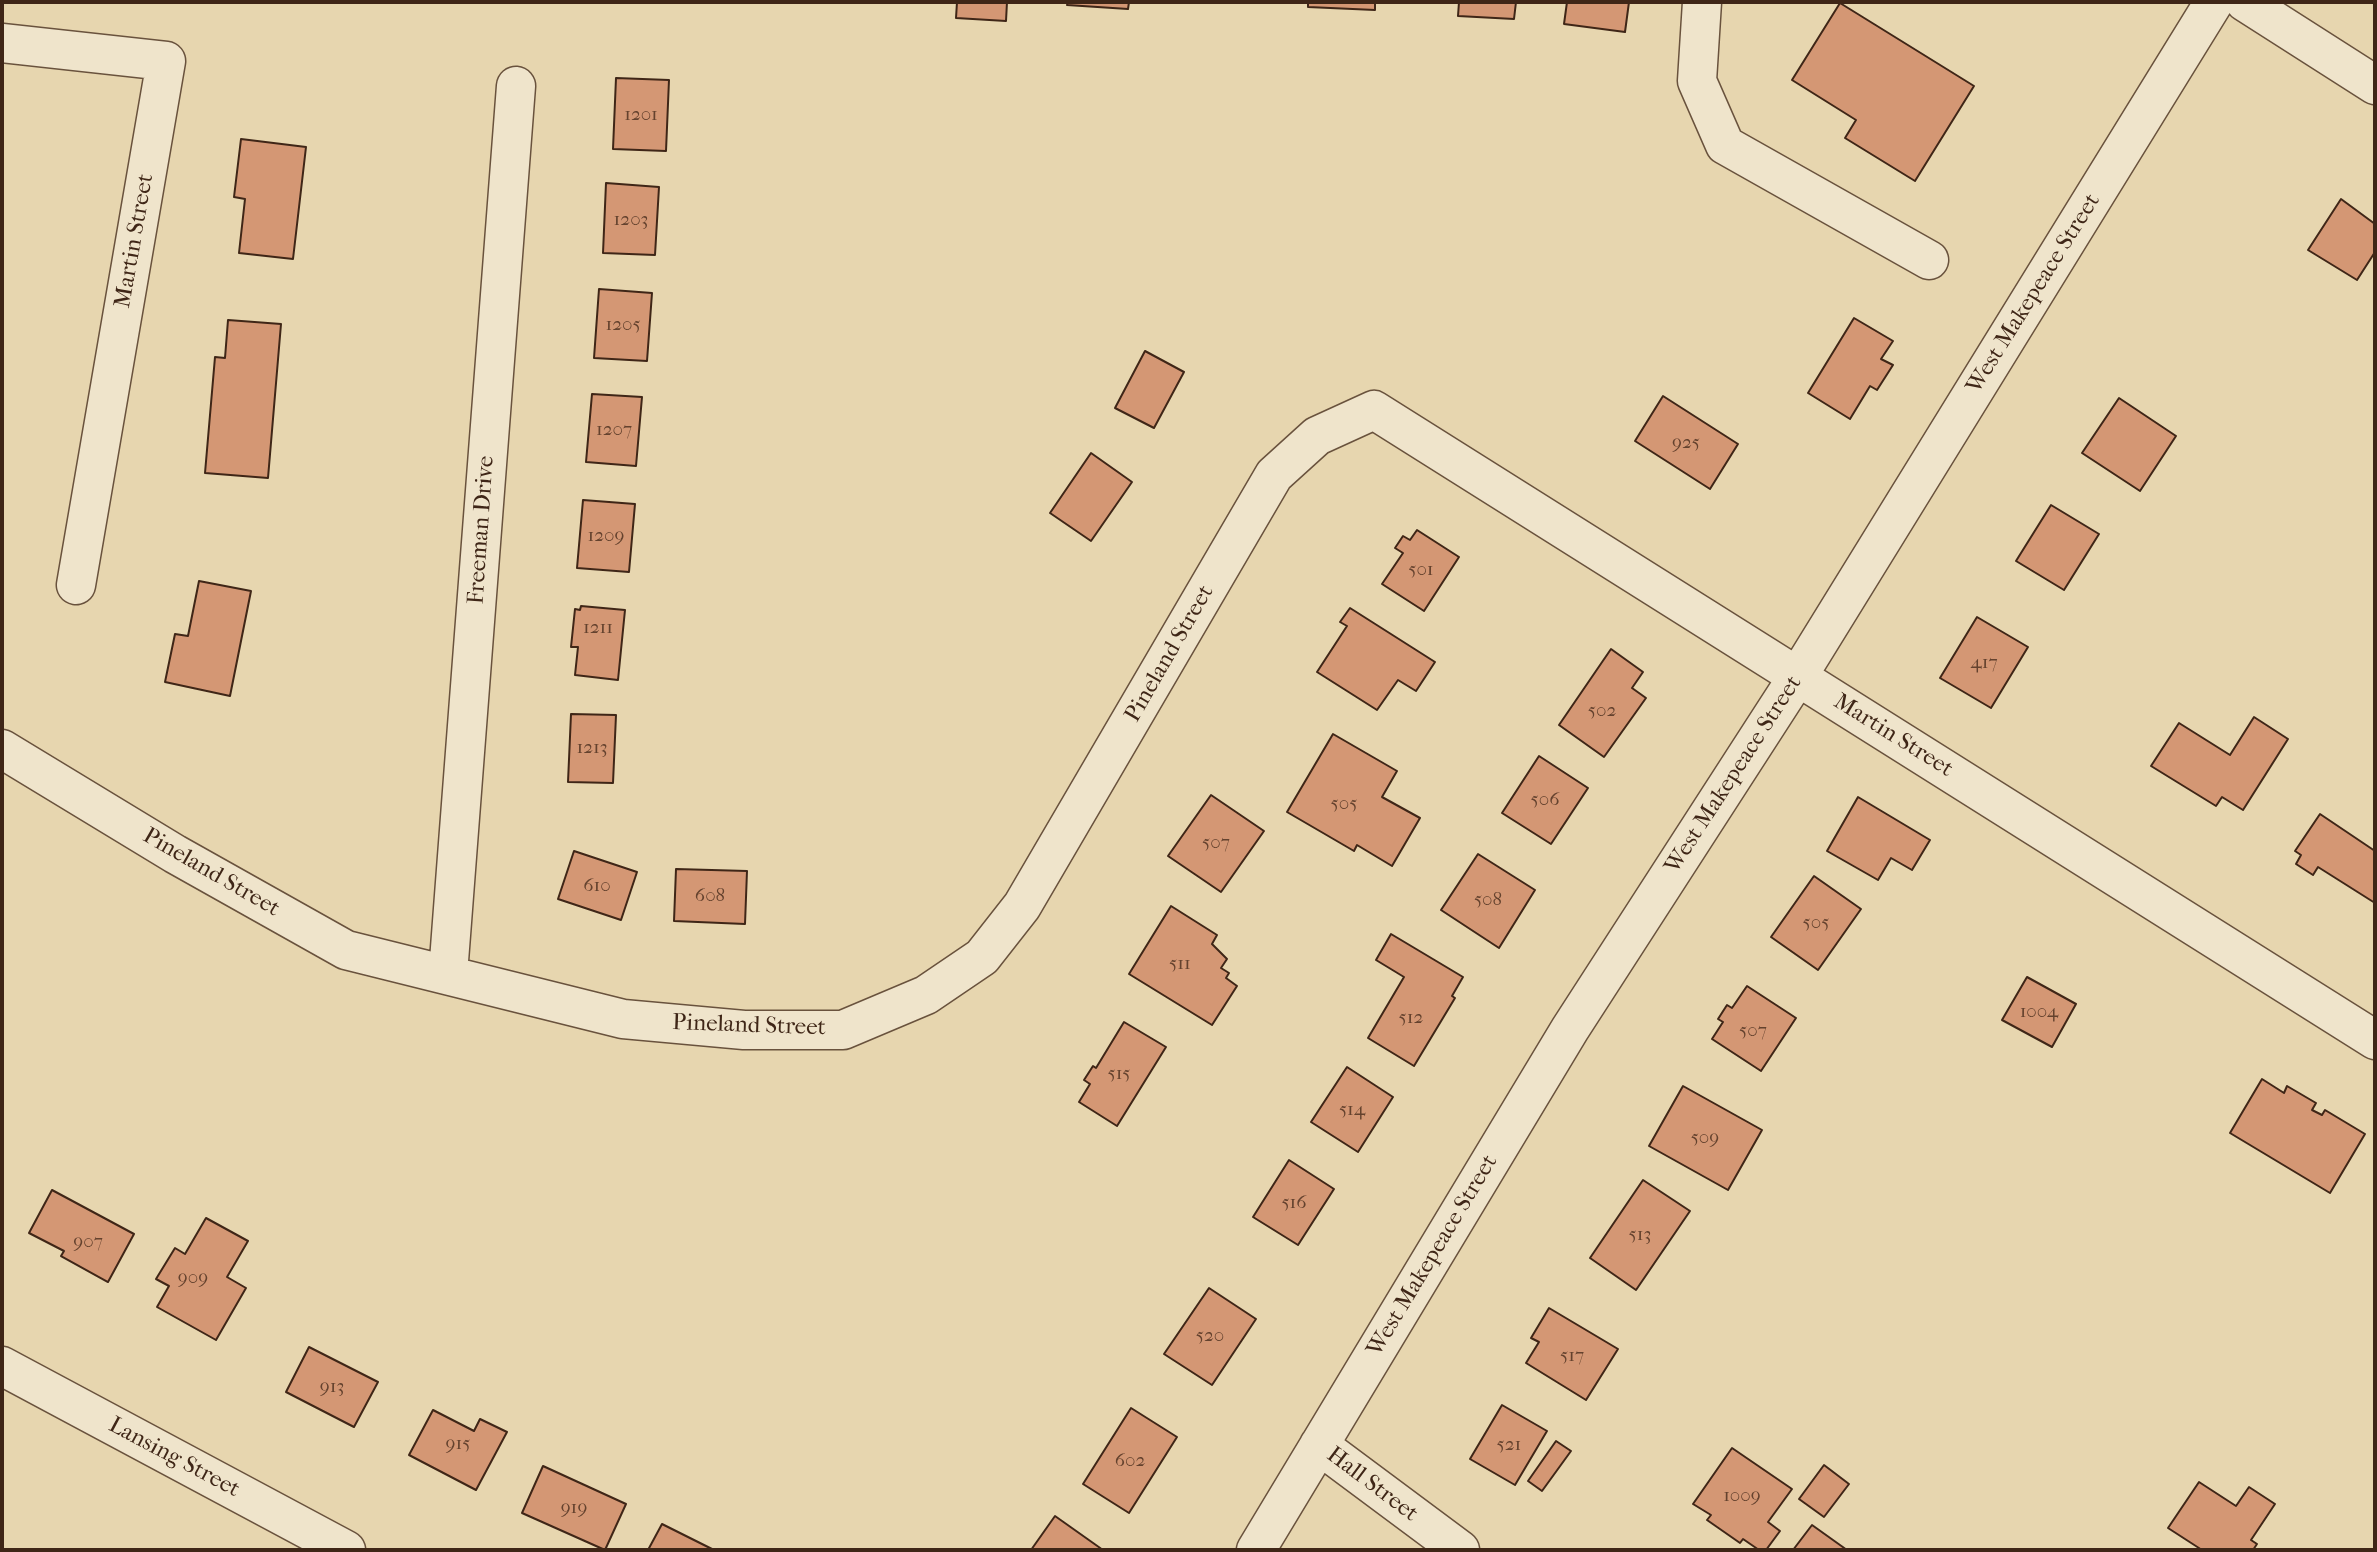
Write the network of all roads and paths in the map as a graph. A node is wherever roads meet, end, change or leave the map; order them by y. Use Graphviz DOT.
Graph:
graph roads {
  1 [pos="1702,2"];
  2 [pos="2214,2"];
  3 [pos="2245,2"];
  4 [pos="2,43"];
  5 [pos="2375,85"];
  6 [pos="516,86"];
  7 [pos="1929,260"];
  8 [pos="1374,410"];
  9 [pos="76,585"];
  10 [pos="1798,676"];
  11 [pos="2,749"];
  12 [pos="448,974"];
  13 [pos="2375,1040"];
  14 [pos="2,1366"];
  15 [pos="1319,1445"];
  16 [pos="346,1550"];
  17 [pos="1256,1550"];
  18 [pos="1460,1550"];
  1 -- 7 [label="street"];
  2 -- 10 [label="street, West Makepeace Street"];
  3 -- 5 [label="street"];
  4 -- 9 [label="street, Martin Street"];
  6 -- 12 [label="street, Freeman Drive"];
  8 -- 10 [label="street, Martin Street"];
  8 -- 12 [label="street, Pineland Street"];
  10 -- 13 [label="street, Martin Street"];
  10 -- 15 [label="street, West Makepeace Street"];
  11 -- 12 [label="street, Pineland Street"];
  14 -- 16 [label="street, Lansing Street"];
  15 -- 17 [label="street, West Makepeace Street"];
  15 -- 18 [label="street, Hall Street"];
}
